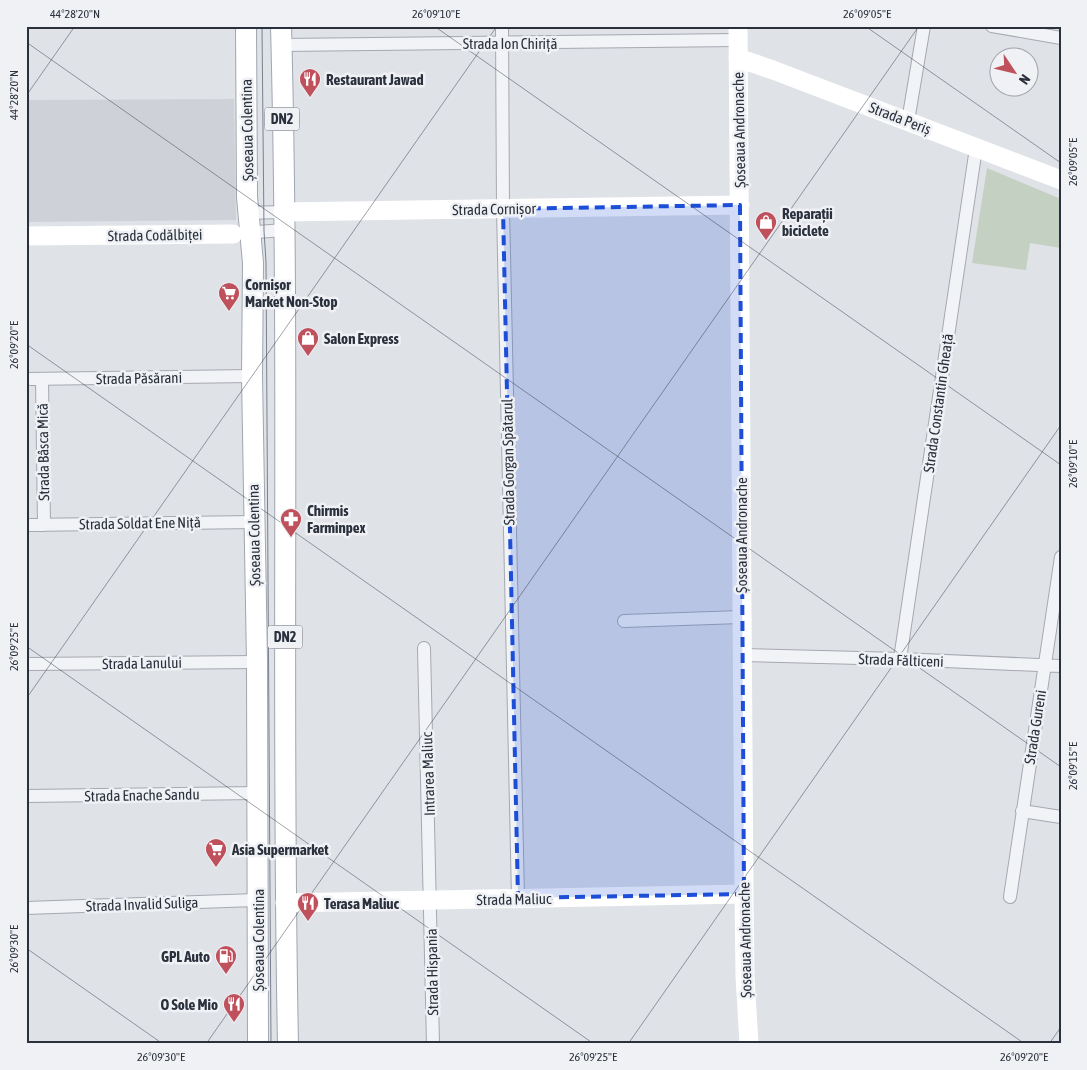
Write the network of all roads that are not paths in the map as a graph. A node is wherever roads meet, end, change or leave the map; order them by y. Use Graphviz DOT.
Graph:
graph roads {
  1 [pos="246,26"];
  2 [pos="502,26"];
  3 [pos="924,26"];
  4 [pos="992,26"];
  5 [pos="281,36"];
  6 [pos="1061,38"];
  7 [pos="738,42"];
  8 [pos="503,43"];
  9 [pos="908,122"];
  10 [pos="976,148"];
  11 [pos="1061,180"];
  12 [pos="740,205"];
  13 [pos="503,209"];
  14 [pos="283,221"];
  15 [pos="244,227"];
  16 [pos="26,236"];
  17 [pos="252,376"];
  18 [pos="26,379"];
  19 [pos="42,379"];
  20 [pos="254,522"];
  21 [pos="26,525"];
  22 [pos="44,525"];
  23 [pos="1061,557"];
  24 [pos="741,617"];
  25 [pos="624,621"];
  26 [pos="424,648"];
  27 [pos="742,655"];
  28 [pos="900,659"];
  29 [pos="257,662"];
  30 [pos="26,664"];
  31 [pos="1044,666"];
  32 [pos="1061,666"];
  33 [pos="257,793"];
  34 [pos="26,796"];
  35 [pos="1022,811"];
  36 [pos="1061,816"];
  37 [pos="744,894"];
  38 [pos="1010,897"];
  39 [pos="518,898"];
  40 [pos="258,900"];
  41 [pos="431,900"];
  42 [pos="285,903"];
  43 [pos="26,908"];
  44 [pos="258,1044"];
  45 [pos="288,1044"];
  46 [pos="433,1044"];
  47 [pos="749,1044"];
  1 -- 15 [label="main road, Șoseaua Colentina / DN2"];
  2 -- 8 [label="street, Strada Gorgan Spătarul"];
  3 -- 9 [label="street"];
  4 -- 6 [label="street"];
  5 -- 8 [label="street, Strada Ion Chiriță"];
  5 -- 14 [label="main road, Șoseaua Colentina / DN2"];
  7 -- 8 [label="street, Strada Ion Chiriță"];
  7 -- 9 [label="street, Strada Periș"];
  7 -- 12 [label="street, Șoseaua Andronache"];
  8 -- 13 [label="street, Strada Gorgan Spătarul"];
  9 -- 10 [label="street, Strada Periș"];
  10 -- 11 [label="street, Strada Periș"];
  10 -- 28 [label="street, Strada Constantin Gheață"];
  12 -- 13 [label="street, Strada Cornișor"];
  12 -- 24 [label="street, Șoseaua Andronache"];
  13 -- 14 [label="street, Strada Cornișor"];
  13 -- 39 [label="street, Strada Gorgan Spătarul"];
  14 -- 15 [label="street, Strada Cornișor"];
  14 -- 15 [label="street, Strada Codălbiței"];
  14 -- 42 [label="main road, Șoseaua Colentina / DN2"];
  15 -- 16 [label="street, Strada Codălbiței"];
  15 -- 17 [label="main road, Șoseaua Colentina / DN2"];
  17 -- 19 [label="street, Strada Păsărani"];
  17 -- 20 [label="main road, Șoseaua Colentina / DN2"];
  18 -- 19 [label="street, Strada Păsărani"];
  19 -- 22 [label="street, Strada Bâsca Mică"];
  20 -- 22 [label="street, Strada Soldat Ene Niță"];
  20 -- 29 [label="main road, Șoseaua Colentina / DN2"];
  21 -- 22 [label="street, Strada Soldat Ene Niță"];
  23 -- 31 [label="street, Strada Gureni"];
  24 -- 25 [label="street"];
  24 -- 27 [label="street, Șoseaua Andronache"];
  26 -- 41 [label="street, Intrarea Maliuc"];
  27 -- 28 [label="street, Strada Fălticeni"];
  27 -- 37 [label="street, Șoseaua Andronache"];
  28 -- 31 [label="street, Strada Fălticeni"];
  29 -- 30 [label="street, Strada Lanului"];
  29 -- 33 [label="main road, Șoseaua Colentina / DN2"];
  31 -- 32 [label="street, Strada Fălticeni"];
  31 -- 35 [label="street, Strada Gureni"];
  33 -- 34 [label="street, Strada Enache Sandu"];
  33 -- 40 [label="main road, Șoseaua Colentina / DN2"];
  35 -- 36 [label="street"];
  35 -- 38 [label="street, Strada Gureni"];
  37 -- 39 [label="street, Strada Maliuc"];
  37 -- 47 [label="street, Șoseaua Andronache"];
  39 -- 41 [label="street, Strada Maliuc"];
  40 -- 43 [label="street, Strada Invalid Suliga"];
  40 -- 44 [label="main road, Șoseaua Colentina / DN2"];
  41 -- 42 [label="street, Strada Maliuc"];
  41 -- 46 [label="street, Strada Hispania"];
  42 -- 45 [label="main road, Șoseaua Colentina / DN2"];
}
